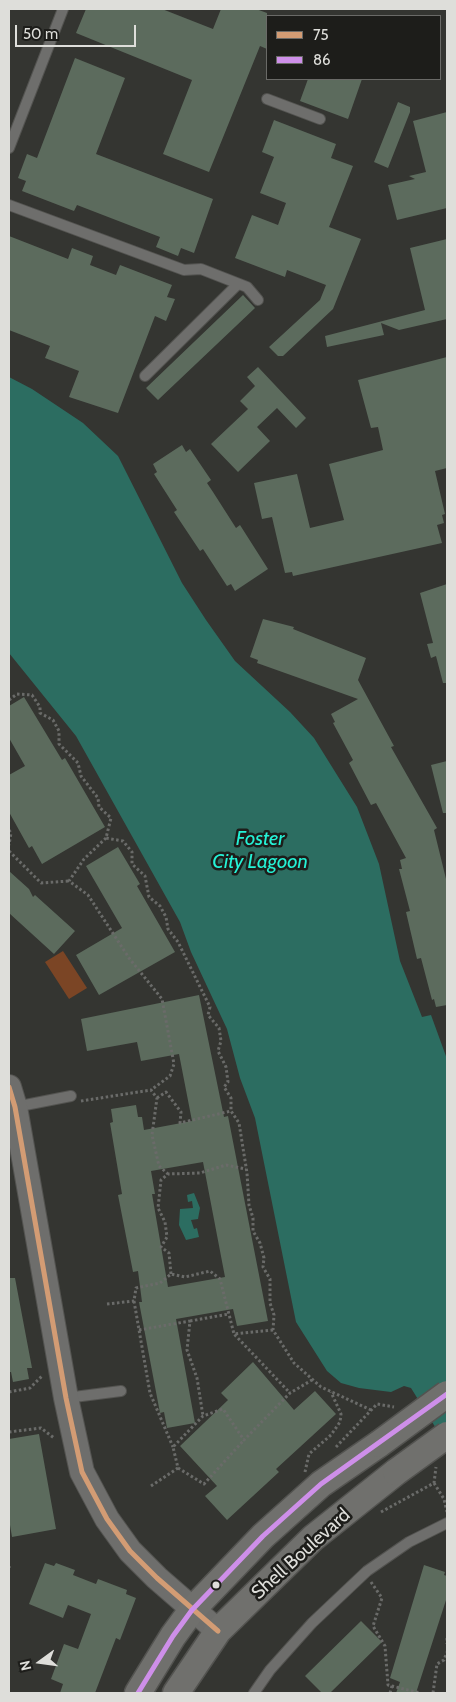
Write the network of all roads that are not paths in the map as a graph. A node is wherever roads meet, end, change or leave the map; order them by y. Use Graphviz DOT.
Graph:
graph roads {
  1 [pos="62,9"];
  2 [pos="267,99"];
  3 [pos="320,119"];
  4 [pos="9,148"];
  5 [pos="9,205"];
  6 [pos="238,284"];
  7 [pos="258,300"];
  8 [pos="145,376"];
  9 [pos="12,1097"];
  10 [pos="72,1099"];
  11 [pos="121,1391"];
  12 [pos="447,1394"];
  13 [pos="66,1398"];
  14 [pos="447,1435"];
  15 [pos="447,1522"];
  16 [pos="192,1610"];
  17 [pos="218,1631"];
  18 [pos="138,1693"];
  19 [pos="176,1693"];
  20 [pos="254,1693"];
  1 -- 4 [label="lane"];
  2 -- 3 [label="lane"];
  5 -- 6 [label="lane"];
  6 -- 7 [label="lane"];
  6 -- 8 [label="lane"];
  9 -- 10 [label="lane"];
  9 -- 13 [label="street"];
  11 -- 13 [label="lane"];
  12 -- 16 [label="main road, Shell Boulevard, bridge"];
  13 -- 16 [label="street"];
  14 -- 17 [label="main road, Shell Boulevard, bridge"];
  15 -- 20 [label="lane"];
  16 -- 17 [label="street"];
  16 -- 18 [label="main road, Shell Boulevard"];
  17 -- 19 [label="main road, Shell Boulevard"];
}
